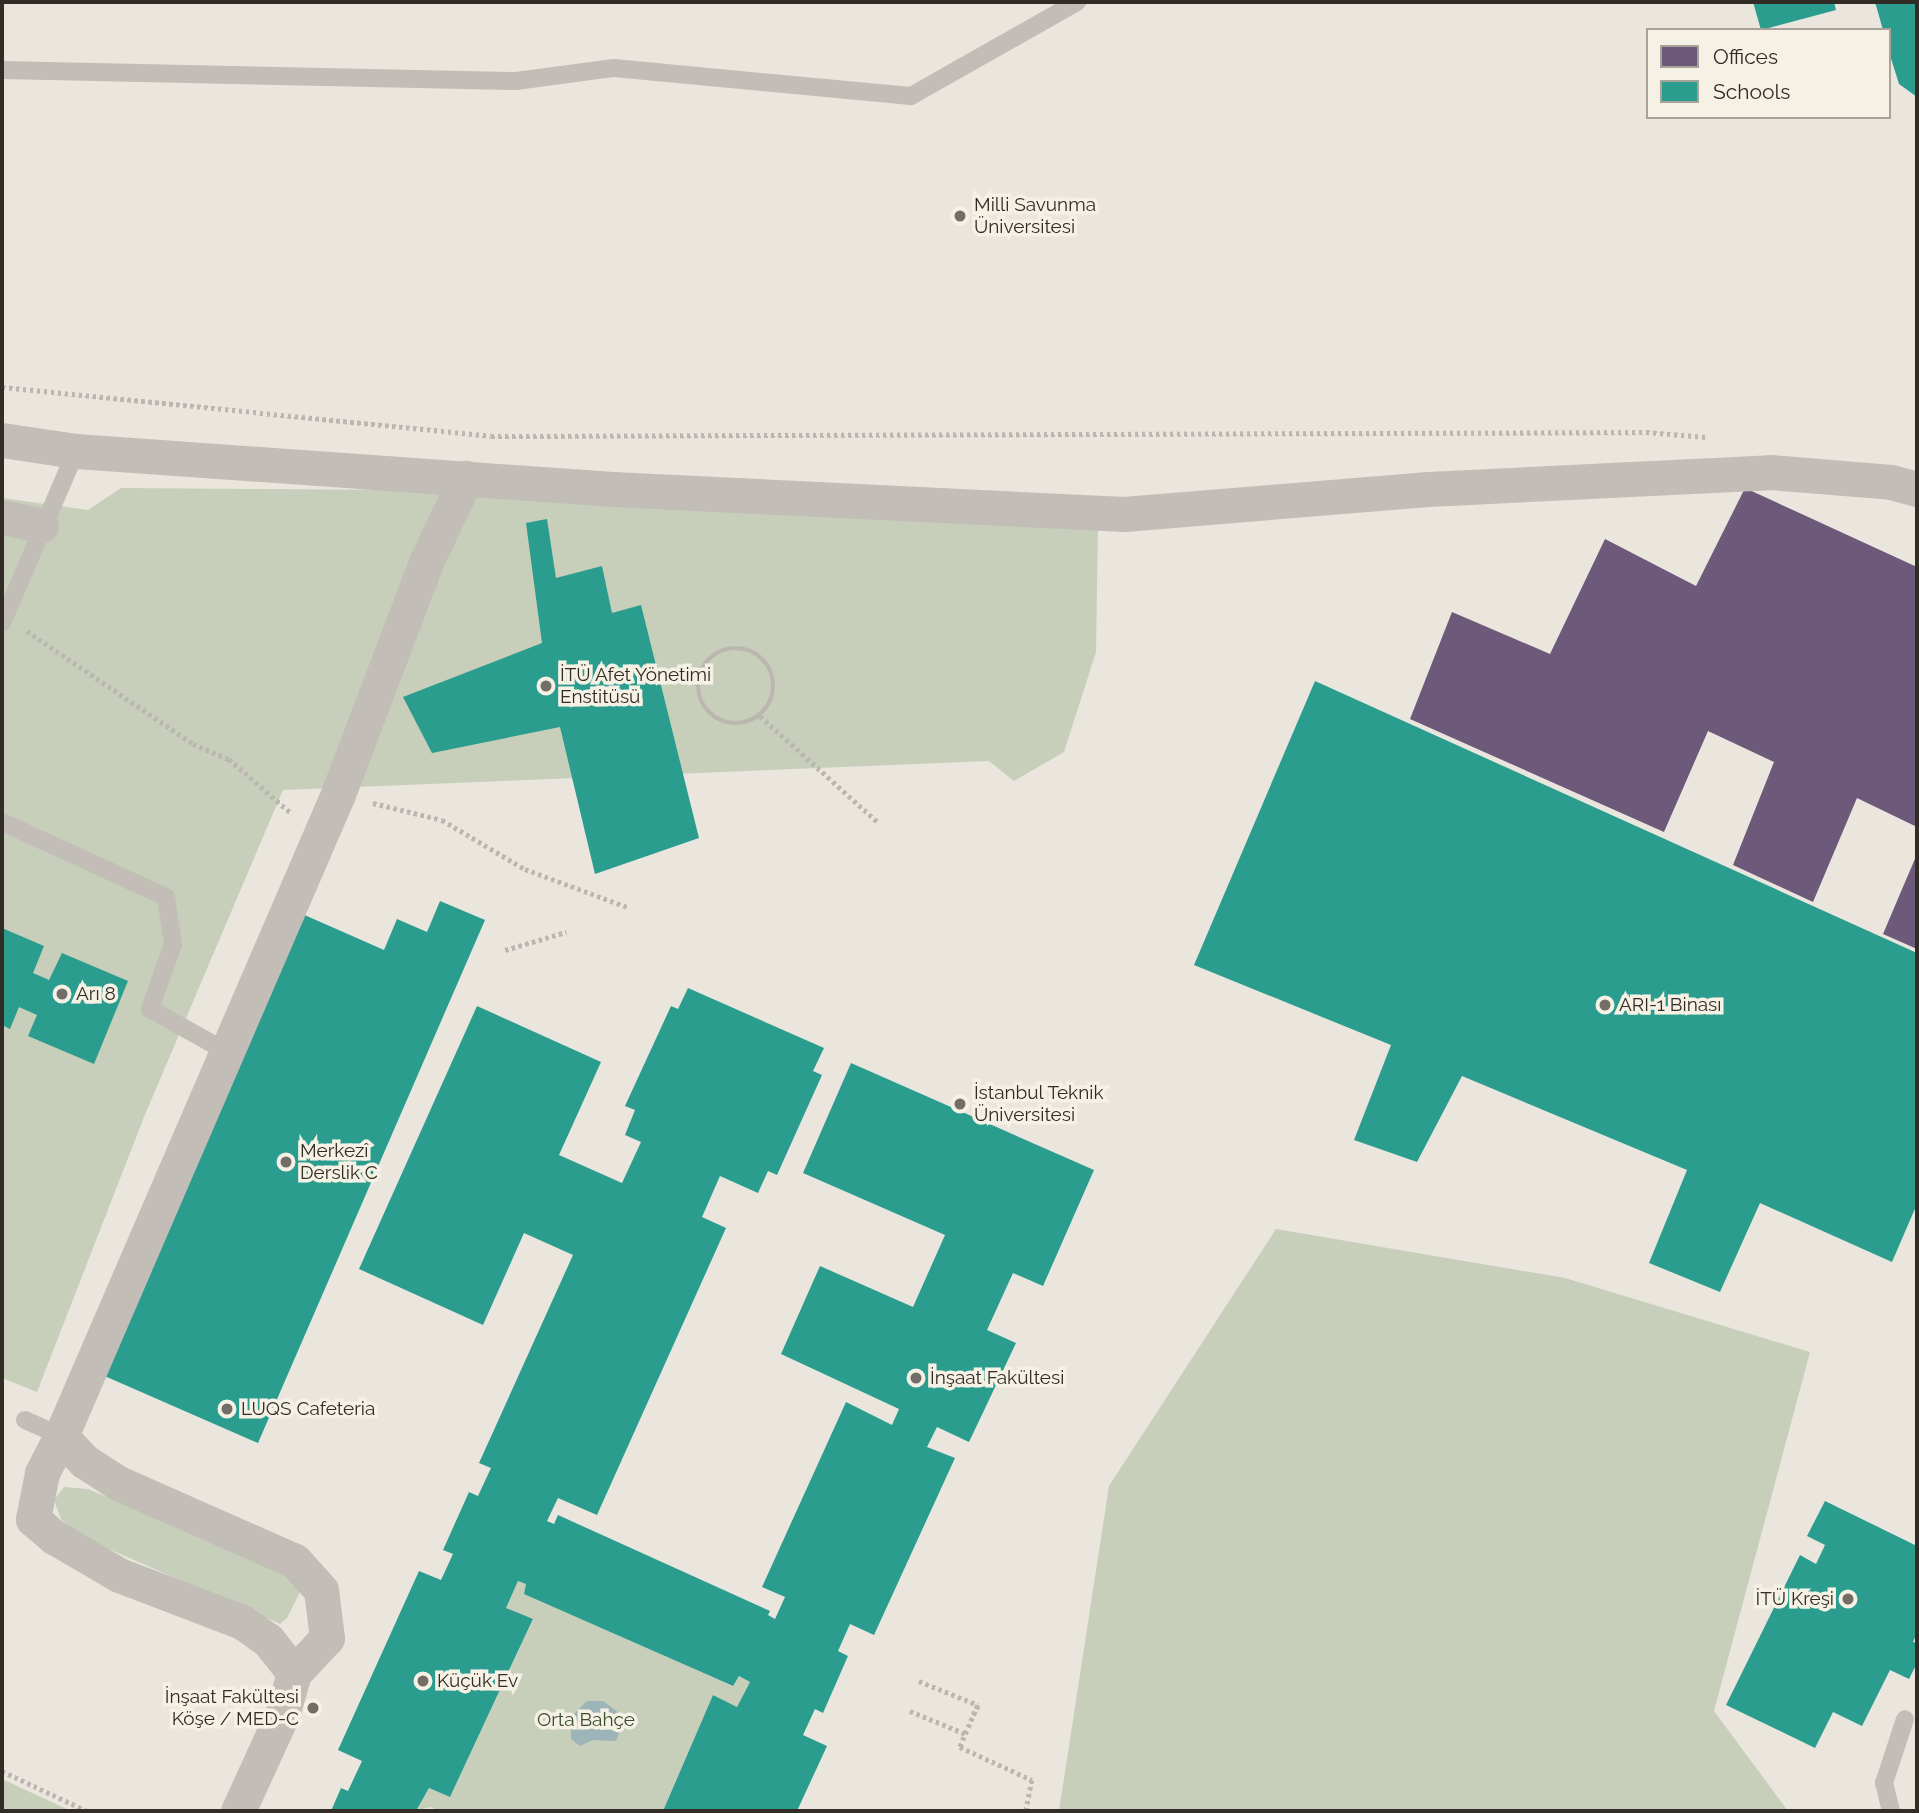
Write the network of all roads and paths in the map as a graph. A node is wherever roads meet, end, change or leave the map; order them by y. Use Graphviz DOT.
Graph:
graph roads {
  1 [pos="1077,2"];
  2 [pos="2,70"];
  3 [pos="2,387"];
  4 [pos="1716,438"];
  5 [pos="2,440"];
  6 [pos="76,451"];
  7 [pos="466,478"];
  8 [pos="1917,489"];
  9 [pos="2,517"];
  10 [pos="41,525"];
  11 [pos="3,620"];
  12 [pos="658,676"];
  13 [pos="698,678"];
  14 [pos="760,716"];
  15 [pos="338,794"];
  16 [pos="2,822"];
  17 [pos="879,823"];
  18 [pos="319,838"];
  19 [pos="629,908"];
  20 [pos="566,932"];
  21 [pos="505,950"];
  22 [pos="225,1051"];
  23 [pos="25,1420"];
  24 [pos="61,1436"];
  25 [pos="294,1673"];
  26 [pos="919,1681"];
  27 [pos="978,1704"];
  28 [pos="910,1712"];
  29 [pos="973,1715"];
  30 [pos="1905,1719"];
  31 [pos="966,1734"];
  32 [pos="2,1772"];
  33 [pos="87,1811"];
  34 [pos="238,1811"];
  35 [pos="1026,1811"];
  36 [pos="1891,1811"];
  1 -- 2 [label="lane"];
  3 -- 4 [label="path"];
  5 -- 6 [label="street"];
  6 -- 7 [label="street"];
  6 -- 10 [label="lane"];
  7 -- 8 [label="street"];
  7 -- 15 [label="street"];
  9 -- 10 [label="street"];
  10 -- 11 [label="lane"];
  11 -- 18 [label="path"];
  12 -- 13 [label="path"];
  13 -- 14 [label="path"];
  13 -- 14 [label="path"];
  14 -- 17 [label="path"];
  15 -- 18 [label="street"];
  15 -- 19 [label="path"];
  16 -- 22 [label="lane"];
  18 -- 22 [label="street"];
  20 -- 21 [label="path"];
  22 -- 24 [label="street"];
  23 -- 24 [label="lane"];
  24 -- 25 [label="street"];
  24 -- 25 [label="street"];
  25 -- 34 [label="street"];
  26 -- 27 [label="path"];
  27 -- 29 [label="path"];
  27 -- 31 [label="path"];
  28 -- 31 [label="path"];
  30 -- 36 [label="lane"];
  31 -- 35 [label="path"];
  32 -- 33 [label="path"];
}
